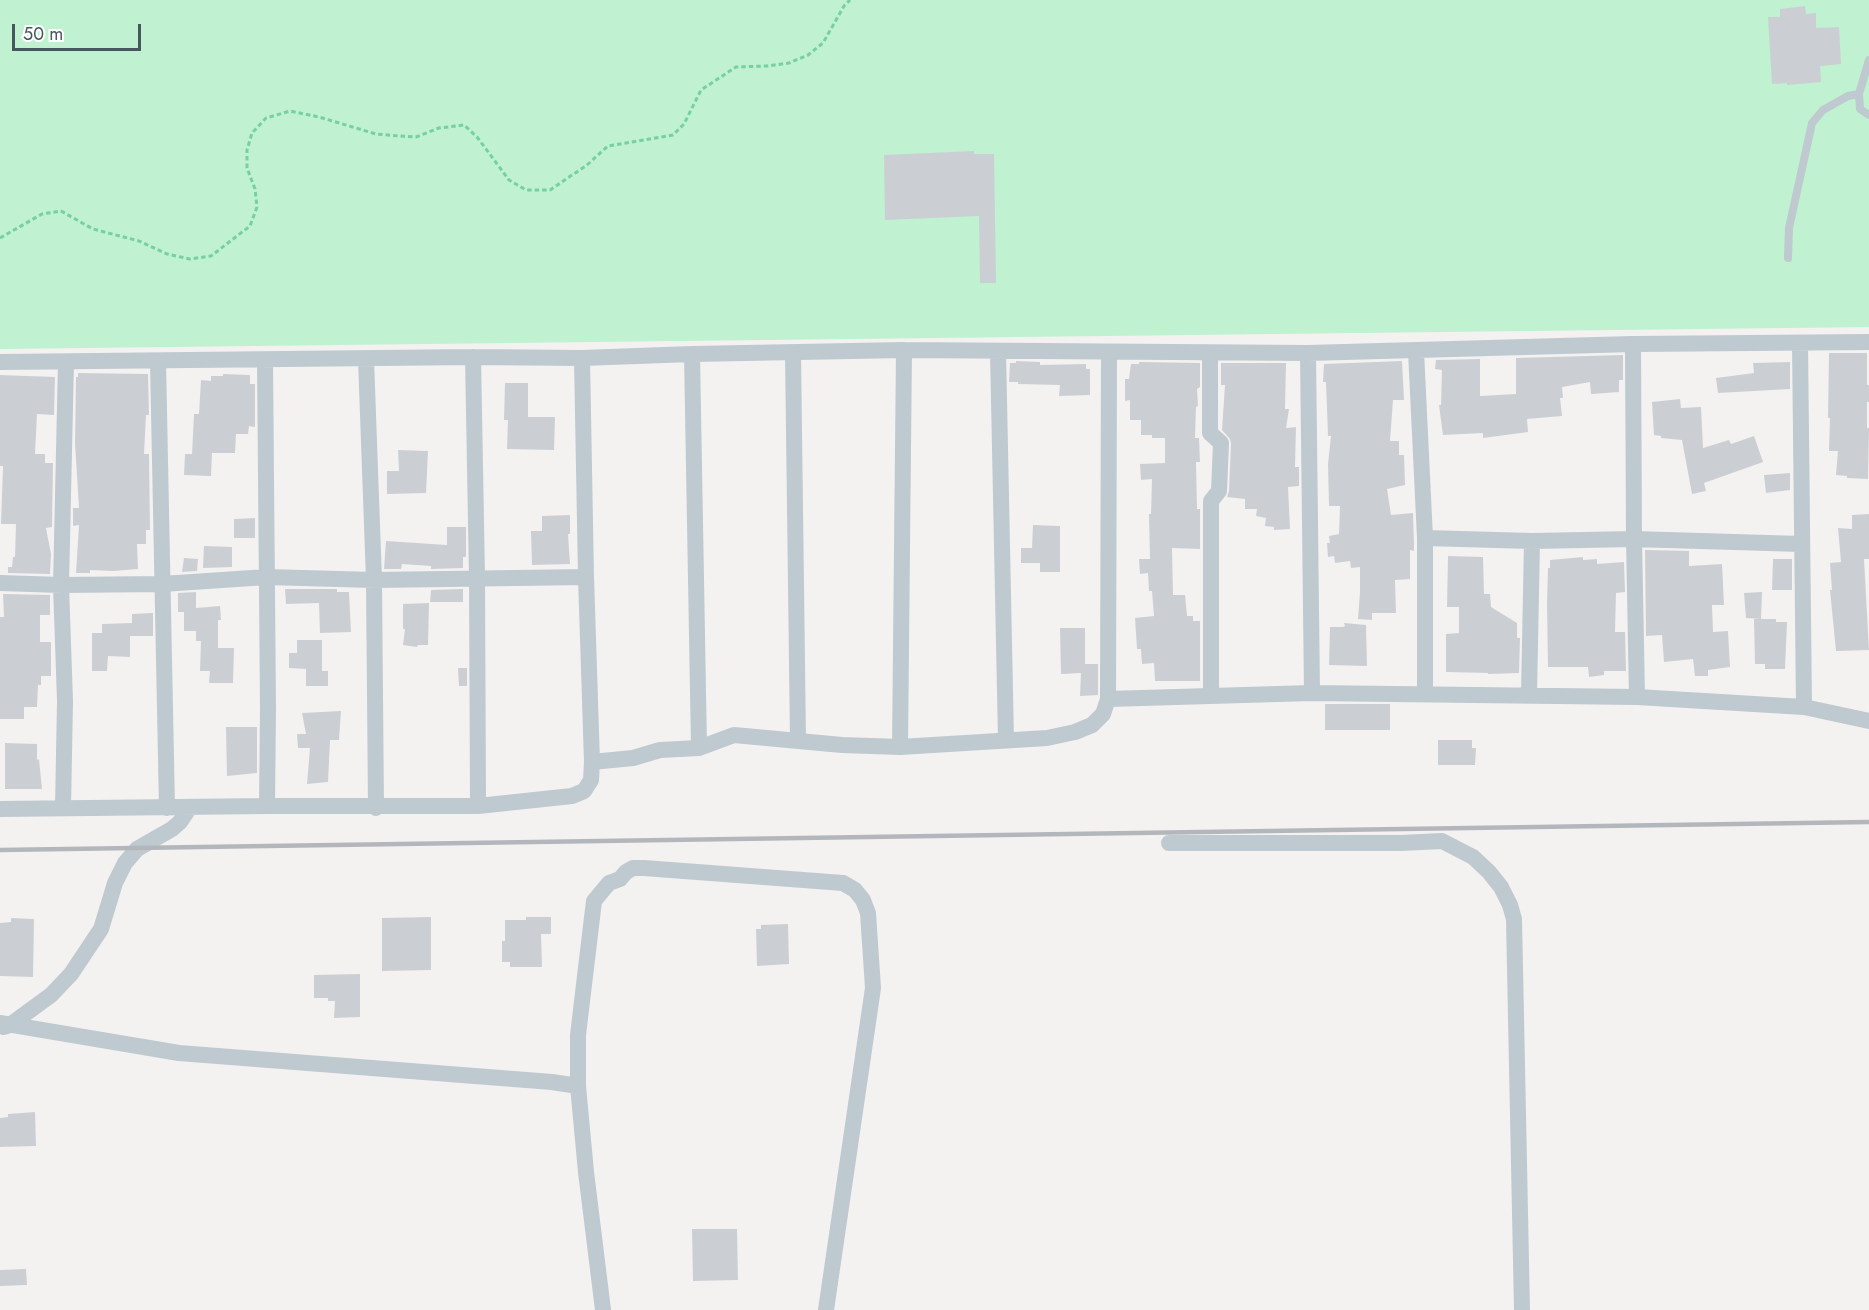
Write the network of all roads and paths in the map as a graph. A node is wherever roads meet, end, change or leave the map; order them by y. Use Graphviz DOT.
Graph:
graph roads {
  1 [pos="850,0"];
  2 [pos="1869,60"];
  3 [pos="1859,94"];
  4 [pos="1869,115"];
  5 [pos="0,238"];
  6 [pos="1788,258"];
  7 [pos="1869,342"];
  8 [pos="1800,343"];
  9 [pos="1633,344"];
  10 [pos="904,350"];
  11 [pos="998,351"];
  12 [pos="1416,351"];
  13 [pos="793,353"];
  14 [pos="1108,353"];
  15 [pos="1210,353"];
  16 [pos="1308,353"];
  17 [pos="692,354"];
  18 [pos="473,357"];
  19 [pos="582,358"];
  20 [pos="366,359"];
  21 [pos="266,360"];
  22 [pos="158,361"];
  23 [pos="0,362"];
  24 [pos="66,362"];
  25 [pos="1425,538"];
  26 [pos="1634,539"];
  27 [pos="1532,541"];
  28 [pos="1801,543"];
  29 [pos="267,577"];
  30 [pos="477,577"];
  31 [pos="586,577"];
  32 [pos="374,580"];
  33 [pos="0,583"];
  34 [pos="162,584"];
  35 [pos="61,585"];
  36 [pos="1312,693"];
  37 [pos="1425,693"];
  38 [pos="1529,694"];
  39 [pos="1211,696"];
  40 [pos="1637,697"];
  41 [pos="1108,699"];
  42 [pos="1804,707"];
  43 [pos="1869,721"];
  44 [pos="1006,740"];
  45 [pos="798,741"];
  46 [pos="900,747"];
  47 [pos="699,748"];
  48 [pos="592,762"];
  49 [pos="267,806"];
  50 [pos="478,806"];
  51 [pos="190,807"];
  52 [pos="376,807"];
  53 [pos="63,808"];
  54 [pos="167,808"];
  55 [pos="0,809"];
  56 [pos="1169,843"];
  57 [pos="3,1026"];
  58 [pos="578,1086"];
  59 [pos="603,1310"];
  60 [pos="826,1310"];
  61 [pos="1522,1310"];
  1 -- 5 [label="path"];
  2 -- 3 [label="lane"];
  3 -- 4 [label="lane"];
  3 -- 6 [label="lane"];
  7 -- 8 [label="street"];
  8 -- 9 [label="street"];
  8 -- 28 [label="street"];
  9 -- 12 [label="street"];
  9 -- 26 [label="street"];
  10 -- 11 [label="street"];
  10 -- 13 [label="street"];
  10 -- 46 [label="street"];
  11 -- 14 [label="street"];
  11 -- 44 [label="street"];
  12 -- 16 [label="street"];
  12 -- 25 [label="street"];
  13 -- 17 [label="street"];
  13 -- 45 [label="street"];
  14 -- 15 [label="street"];
  14 -- 41 [label="street"];
  15 -- 16 [label="street"];
  15 -- 39 [label="street"];
  16 -- 36 [label="street"];
  17 -- 19 [label="street"];
  17 -- 47 [label="street"];
  18 -- 19 [label="street"];
  18 -- 20 [label="street"];
  18 -- 30 [label="street"];
  19 -- 31 [label="street"];
  20 -- 21 [label="street"];
  20 -- 32 [label="street"];
  21 -- 22 [label="street"];
  21 -- 29 [label="street"];
  22 -- 24 [label="street"];
  22 -- 34 [label="street"];
  23 -- 24 [label="street"];
  24 -- 35 [label="street"];
  25 -- 27 [label="street"];
  25 -- 37 [label="street"];
  26 -- 27 [label="street"];
  26 -- 28 [label="street"];
  26 -- 40 [label="street"];
  27 -- 38 [label="street"];
  28 -- 42 [label="street"];
  29 -- 32 [label="street"];
  29 -- 34 [label="street"];
  29 -- 49 [label="street"];
  30 -- 31 [label="street"];
  30 -- 32 [label="street"];
  30 -- 50 [label="street"];
  31 -- 48 [label="street"];
  32 -- 52 [label="street"];
  33 -- 35 [label="street"];
  34 -- 35 [label="street"];
  34 -- 54 [label="street"];
  35 -- 53 [label="street"];
  36 -- 37 [label="street"];
  36 -- 39 [label="street"];
  37 -- 38 [label="street"];
  38 -- 40 [label="street"];
  39 -- 41 [label="street"];
  40 -- 42 [label="street"];
  41 -- 44 [label="street"];
  42 -- 43 [label="street"];
  44 -- 46 [label="street"];
  45 -- 46 [label="street"];
  45 -- 47 [label="street"];
  47 -- 48 [label="street"];
  48 -- 50 [label="street"];
  49 -- 51 [label="street"];
  49 -- 52 [label="street"];
  50 -- 52 [label="street"];
  51 -- 54 [label="street"];
  51 -- 57 [label="street"];
  53 -- 54 [label="street"];
  53 -- 55 [label="street"];
  56 -- 61 [label="street"];
  57 -- 58 [label="street"];
  58 -- 59 [label="street"];
  58 -- 60 [label="street"];
}
